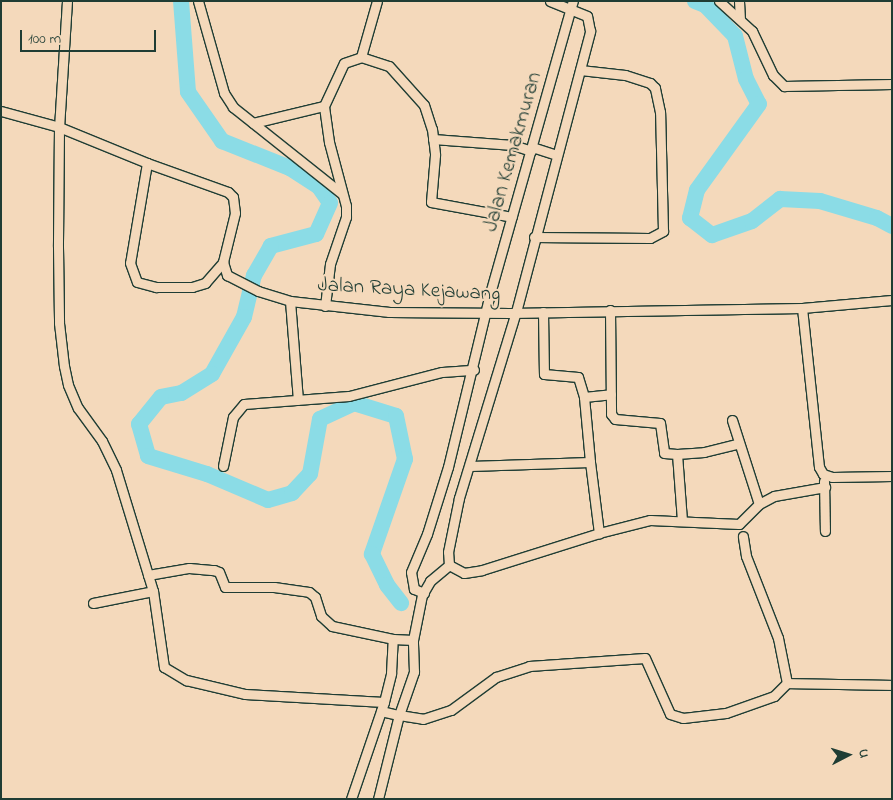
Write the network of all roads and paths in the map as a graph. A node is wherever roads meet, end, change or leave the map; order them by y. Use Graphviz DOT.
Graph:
graph roads {
  1 [pos="67,1"];
  2 [pos="198,1"];
  3 [pos="377,1"];
  4 [pos="550,1"];
  5 [pos="719,1"];
  6 [pos="739,1"];
  7 [pos="572,5"];
  8 [pos="740,19"];
  9 [pos="361,57"];
  10 [pos="580,70"];
  11 [pos="892,84"];
  12 [pos="324,106"];
  13 [pos="1,111"];
  14 [pos="254,123"];
  15 [pos="59,127"];
  16 [pos="433,140"];
  17 [pos="532,148"];
  18 [pos="555,154"];
  19 [pos="146,163"];
  20 [pos="341,193"];
  21 [pos="512,217"];
  22 [pos="534,237"];
  23 [pos="223,262"];
  24 [pos="892,300"];
  25 [pos="290,301"];
  26 [pos="325,306"];
  27 [pos="802,308"];
  28 [pos="610,310"];
  29 [pos="543,312"];
  30 [pos="487,313"];
  31 [pos="513,313"];
  32 [pos="474,370"];
  33 [pos="611,394"];
  34 [pos="584,397"];
  35 [pos="298,400"];
  36 [pos="732,420"];
  37 [pos="739,443"];
  38 [pos="677,454"];
  39 [pos="590,462"];
  40 [pos="223,466"];
  41 [pos="470,466"];
  42 [pos="823,474"];
  43 [pos="892,476"];
  44 [pos="825,486"];
  45 [pos="759,504"];
  46 [pos="682,521"];
  47 [pos="825,531"];
  48 [pos="599,532"];
  49 [pos="743,536"];
  50 [pos="449,565"];
  51 [pos="148,575"];
  52 [pos="150,592"];
  53 [pos="423,594"];
  54 [pos="93,603"];
  55 [pos="393,639"];
  56 [pos="413,640"];
  57 [pos="787,683"];
  58 [pos="892,685"];
  59 [pos="389,711"];
  60 [pos="351,799"];
  61 [pos="378,799"];
  1 -- 15 [label="street"];
  2 -- 14 [label="street"];
  3 -- 9 [label="street"];
  4 -- 7 [label="street"];
  5 -- 8 [label="street"];
  6 -- 8 [label="street"];
  7 -- 10 [label="street"];
  7 -- 17 [label="street, Jalan Kemakmuran"];
  8 -- 11 [label="street"];
  9 -- 12 [label="street"];
  9 -- 16 [label="street"];
  10 -- 18 [label="street"];
  10 -- 22 [label="street"];
  12 -- 14 [label="street"];
  12 -- 20 [label="street"];
  13 -- 15 [label="street"];
  14 -- 20 [label="street"];
  15 -- 19 [label="street"];
  15 -- 51 [label="street"];
  16 -- 17 [label="street"];
  16 -- 21 [label="street"];
  17 -- 18 [label="street"];
  17 -- 21 [label="street, Jalan Kemakmuran"];
  18 -- 22 [label="street"];
  19 -- 23 [label="street"];
  19 -- 23 [label="street"];
  20 -- 26 [label="street"];
  21 -- 30 [label="street, Jalan Kemakmuran"];
  22 -- 31 [label="street"];
  23 -- 25 [label="street, Jalan Raya Kejawang"];
  24 -- 27 [label="street, Jalan Raya Kejawang"];
  25 -- 26 [label="street, Jalan Raya Kejawang"];
  25 -- 35 [label="street"];
  26 -- 30 [label="street, Jalan Raya Kejawang"];
  27 -- 28 [label="street, Jalan Raya Kejawang"];
  27 -- 42 [label="street"];
  28 -- 29 [label="street, Jalan Raya Kejawang"];
  28 -- 33 [label="street"];
  29 -- 31 [label="street, Jalan Raya Kejawang"];
  29 -- 34 [label="street"];
  30 -- 31 [label="street, Jalan Raya Kejawang"];
  30 -- 32 [label="street, Jalan Kemakmuran"];
  31 -- 41 [label="street"];
  32 -- 35 [label="street"];
  32 -- 53 [label="street, Jalan Kemakmuran"];
  33 -- 34 [label="street"];
  33 -- 38 [label="street"];
  34 -- 39 [label="street"];
  35 -- 40 [label="street"];
  36 -- 37 [label="street"];
  37 -- 38 [label="street"];
  37 -- 45 [label="street"];
  38 -- 46 [label="street"];
  39 -- 41 [label="street"];
  39 -- 48 [label="street"];
  41 -- 50 [label="street"];
  42 -- 43 [label="street"];
  42 -- 44 [label="street"];
  44 -- 45 [label="street"];
  44 -- 47 [label="street"];
  45 -- 46 [label="street"];
  46 -- 48 [label="street"];
  48 -- 50 [label="street"];
  49 -- 57 [label="street"];
  50 -- 53 [label="street"];
  51 -- 52 [label="street"];
  51 -- 55 [label="street"];
  52 -- 54 [label="street"];
  52 -- 59 [label="street"];
  53 -- 56 [label="street"];
  55 -- 56 [label="street"];
  55 -- 59 [label="street"];
  56 -- 59 [label="street"];
  57 -- 58 [label="street"];
  57 -- 59 [label="street"];
  59 -- 60 [label="street"];
  59 -- 61 [label="street"];
}
